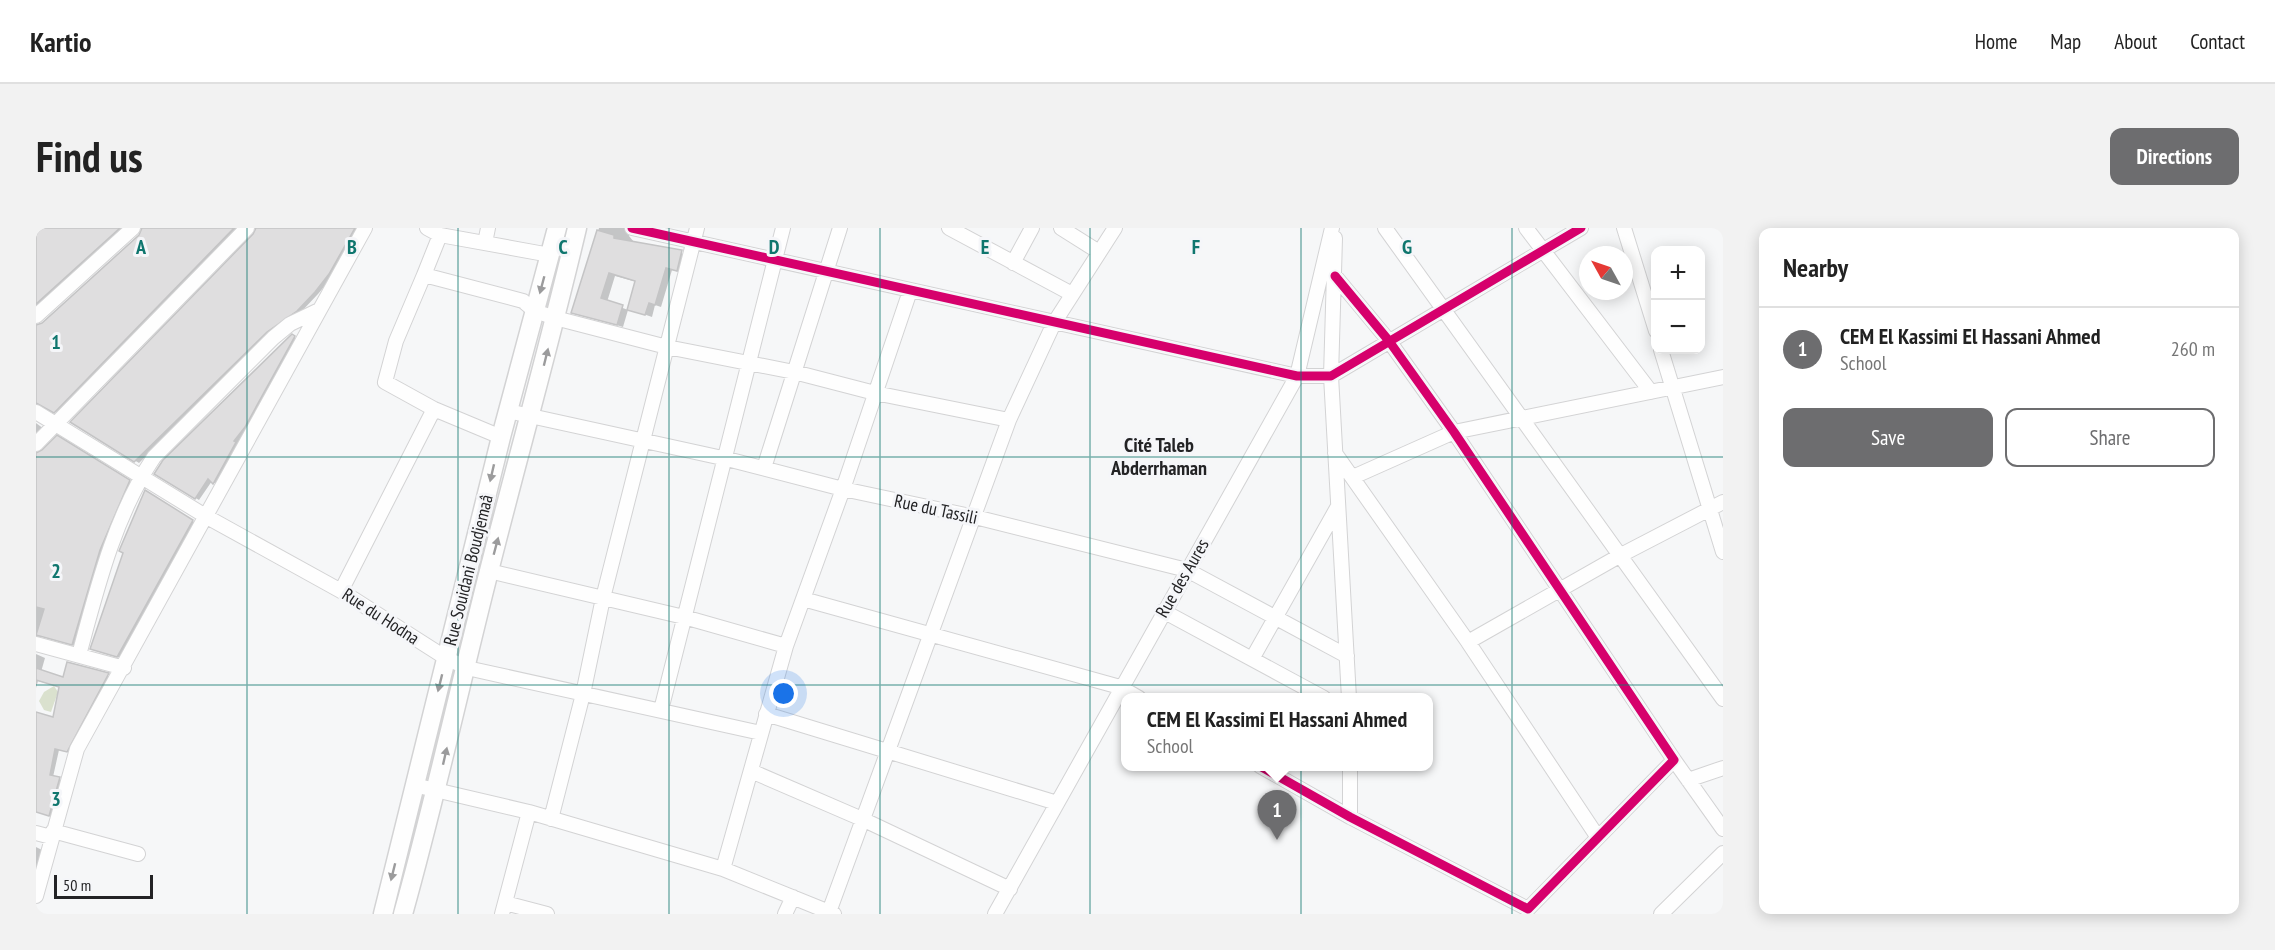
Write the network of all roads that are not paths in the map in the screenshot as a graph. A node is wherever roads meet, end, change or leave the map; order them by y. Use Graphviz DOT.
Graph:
graph roads {
  1 [pos="133,228"];
  2 [pos="247,228"];
  3 [pos="365,228"];
  4 [pos="427,228"];
  5 [pos="488,228"];
  6 [pos="557,228"];
  7 [pos="578,228"];
  8 [pos="632,228"];
  9 [pos="783,228"];
  10 [pos="840,228"];
  11 [pos="949,228"];
  12 [pos="1032,228"];
  13 [pos="1061,228"];
  14 [pos="1115,228"];
  15 [pos="1333,228"];
  16 [pos="1526,228"];
  17 [pos="1581,228"];
  18 [pos="1624,228"];
  19 [pos="1392,230"];
  20 [pos="440,235"];
  21 [pos="695,235"];
  22 [pos="485,243"];
  23 [pos="1543,250"];
  24 [pos="1099,252"];
  25 [pos="550,255"];
  26 [pos="774,259"];
  27 [pos="1013,263"];
  28 [pos="825,270"];
  29 [pos="424,274"];
  30 [pos="1335,276"];
  31 [pos="910,291"];
  32 [pos="1072,294"];
  33 [pos="317,311"];
  34 [pos="535,311"];
  35 [pos="1444,311"];
  36 [pos="1651,315"];
  37 [pos="36,316"];
  38 [pos="555,318"];
  39 [pos="1054,323"];
  40 [pos="1389,341"];
  41 [pos="667,347"];
  42 [pos="1662,354"];
  43 [pos="748,363"];
  44 [pos="794,372"];
  45 [pos="1297,376"];
  46 [pos="1331,376"];
  47 [pos="1723,377"];
  48 [pos="1673,388"];
  49 [pos="1651,392"];
  50 [pos="875,393"];
  51 [pos="434,409"];
  52 [pos="508,411"];
  53 [pos="36,412"];
  54 [pos="531,415"];
  55 [pos="1519,418"];
  56 [pos="1009,420"];
  57 [pos="57,423"];
  58 [pos="1454,432"];
  59 [pos="501,437"];
  60 [pos="644,441"];
  61 [pos="36,444"];
  62 [pos="1335,453"];
  63 [pos="727,459"];
  64 [pos="764,468"];
  65 [pos="141,475"];
  66 [pos="1353,477"];
  67 [pos="843,489"];
  68 [pos="1723,502"];
  69 [pos="1337,508"];
  70 [pos="1710,509"];
  71 [pos="207,517"];
  72 [pos="975,517"];
  73 [pos="1723,552"];
  74 [pos="1621,555"];
  75 [pos="1186,570"];
  76 [pos="489,572"];
  77 [pos="1558,590"];
  78 [pos="342,591"];
  79 [pos="603,598"];
  80 [pos="804,599"];
  81 [pos="1163,611"];
  82 [pos="1275,615"];
  83 [pos="684,617"];
  84 [pos="930,634"];
  85 [pos="1468,642"];
  86 [pos="36,644"];
  87 [pos="786,646"];
  88 [pos="80,655"];
  89 [pos="1347,656"];
  90 [pos="446,658"];
  91 [pos="1252,658"];
  92 [pos="124,668"];
  93 [pos="467,668"];
  94 [pos="1120,687"];
  95 [pos="1130,693"];
  96 [pos="1315,693"];
  97 [pos="1349,693"];
  98 [pos="583,694"];
  99 [pos="1723,699"];
  100 [pos="661,710"];
  101 [pos="766,714"];
  102 [pos="760,734"];
  103 [pos="886,753"];
  104 [pos="1674,760"];
  105 [pos="1723,768"];
  106 [pos="751,771"];
  107 [pos="1269,771"];
  108 [pos="1350,771"];
  109 [pos="1688,780"];
  110 [pos="414,785"];
  111 [pos="437,790"];
  112 [pos="1057,803"];
  113 [pos="529,812"];
  114 [pos="1350,818"];
  115 [pos="551,819"];
  116 [pos="862,819"];
  117 [pos="1723,829"];
  118 [pos="36,833"];
  119 [pos="52,834"];
  120 [pos="1596,836"];
  121 [pos="1723,853"];
  122 [pos="138,854"];
  123 [pos="723,869"];
  124 [pos="1010,890"];
  125 [pos="36,896"];
  126 [pos="793,897"];
  127 [pos="503,908"];
  128 [pos="1525,911"];
  129 [pos="831,913"];
  130 [pos="383,914"];
  131 [pos="404,914"];
  132 [pos="548,914"];
  133 [pos="785,914"];
  134 [pos="995,914"];
  135 [pos="1661,914"];
  1 -- 37 [label="street"];
  2 -- 57 [label="street"];
  3 -- 33 [label="street"];
  4 -- 20 [label="street"];
  5 -- 22 [label="street"];
  6 -- 25 [label="main road, Rue Souidani Boudjemaâ"];
  7 -- 38 [label="main road, Rue Souidani Boudjemaâ"];
  8 -- 21 [label="street"];
  9 -- 26 [label="street"];
  10 -- 28 [label="street"];
  11 -- 27 [label="street"];
  12 -- 27 [label="street"];
  13 -- 24 [label="street"];
  14 -- 24 [label="street"];
  15 -- 30 [label="street"];
  15 -- 45 [label="street, Rue des Aures"];
  16 -- 23 [label="street"];
  17 -- 23 [label="street"];
  18 -- 36 [label="street"];
  19 -- 35 [label="street"];
  20 -- 22 [label="street"];
  20 -- 29 [label="street"];
  21 -- 26 [label="street"];
  21 -- 41 [label="street"];
  22 -- 25 [label="street"];
  23 -- 35 [label="street"];
  23 -- 49 [label="street"];
  24 -- 32 [label="street"];
  25 -- 34 [label="main road, Rue Souidani Boudjemaâ, one-way"];
  26 -- 28 [label="street"];
  26 -- 43 [label="street"];
  27 -- 32 [label="street"];
  28 -- 31 [label="street"];
  28 -- 44 [label="street"];
  29 -- 34 [label="street"];
  29 -- 51 [label="street"];
  30 -- 40 [label="street"];
  30 -- 46 [label="street"];
  31 -- 39 [label="street"];
  31 -- 50 [label="street"];
  32 -- 39 [label="street"];
  33 -- 65 [label="street"];
  33 -- 71 [label="street"];
  34 -- 38 [label="street"];
  34 -- 52 [label="main road, Rue Souidani Boudjemaâ"];
  35 -- 40 [label="street"];
  35 -- 55 [label="street"];
  38 -- 41 [label="street"];
  54 -- 38 [label="main road, Rue Souidani Boudjemaâ, one-way"];
  39 -- 45 [label="street"];
  39 -- 56 [label="street"];
  40 -- 46 [label="street"];
  40 -- 58 [label="street"];
  41 -- 43 [label="street"];
  41 -- 60 [label="street"];
  42 -- 48 [label="street"];
  43 -- 44 [label="street"];
  43 -- 63 [label="street"];
  44 -- 50 [label="street"];
  44 -- 64 [label="street"];
  45 -- 46 [label="street"];
  45 -- 75 [label="street, Rue des Aures"];
  46 -- 62 [label="street"];
  47 -- 48 [label="street"];
  48 -- 49 [label="street"];
  48 -- 70 [label="street"];
  49 -- 55 [label="street"];
  50 -- 56 [label="street"];
  50 -- 67 [label="street"];
  51 -- 59 [label="street"];
  51 -- 78 [label="street"];
  52 -- 54 [label="street, Rue du Tassili"];
  52 -- 59 [label="main road, Rue Souidani Boudjemaâ"];
  53 -- 57 [label="street, Rue du Hodna"];
  54 -- 60 [label="street, Rue du Tassili"];
  76 -- 54 [label="main road, Rue Souidani Boudjemaâ, one-way"];
  55 -- 58 [label="street"];
  55 -- 74 [label="street"];
  56 -- 72 [label="street"];
  57 -- 61 [label="street"];
  57 -- 65 [label="street, Rue du Hodna"];
  58 -- 66 [label="street"];
  58 -- 77 [label="street"];
  59 -- 90 [label="main road, Rue Souidani Boudjemaâ, one-way"];
  60 -- 63 [label="street, Rue du Tassili"];
  60 -- 79 [label="street"];
  62 -- 66 [label="street"];
  62 -- 69 [label="street"];
  63 -- 64 [label="street, Rue du Tassili"];
  63 -- 83 [label="street"];
  64 -- 67 [label="street, Rue du Tassili"];
  65 -- 71 [label="street, Rue du Hodna"];
  65 -- 88 [label="street"];
  66 -- 85 [label="street"];
  67 -- 72 [label="street, Rue du Tassili"];
  67 -- 80 [label="street"];
  68 -- 70 [label="street"];
  69 -- 82 [label="street"];
  69 -- 89 [label="street"];
  70 -- 73 [label="street"];
  70 -- 74 [label="street"];
  71 -- 78 [label="street, Rue du Hodna"];
  71 -- 92 [label="street"];
  72 -- 75 [label="street, Rue du Tassili"];
  72 -- 84 [label="street"];
  74 -- 77 [label="street"];
  74 -- 99 [label="street"];
  75 -- 81 [label="street, Rue des Aures"];
  75 -- 82 [label="street, Rue du Tassili"];
  76 -- 79 [label="street"];
  76 -- 93 [label="main road, Rue Souidani Boudjemaâ"];
  77 -- 85 [label="street"];
  77 -- 104 [label="street"];
  78 -- 90 [label="street, Rue du Hodna"];
  79 -- 83 [label="street"];
  79 -- 98 [label="street"];
  80 -- 84 [label="street"];
  80 -- 87 [label="street"];
  81 -- 91 [label="street"];
  81 -- 94 [label="street, Rue des Aures"];
  82 -- 89 [label="street, Rue du Tassili"];
  82 -- 91 [label="street"];
  83 -- 87 [label="street"];
  83 -- 100 [label="street"];
  84 -- 94 [label="street"];
  84 -- 103 [label="street"];
  85 -- 120 [label="street"];
  86 -- 88 [label="street"];
  87 -- 101 [label="street"];
  88 -- 92 [label="street"];
  89 -- 97 [label="street"];
  90 -- 93 [label="street, Rue du Hodna"];
  90 -- 110 [label="main road, Rue Souidani Boudjemaâ, one-way"];
  91 -- 96 [label="street"];
  92 -- 119 [label="street"];
  93 -- 98 [label="street, Rue du Hodna"];
  111 -- 93 [label="main road, Rue Souidani Boudjemaâ, one-way"];
  94 -- 95 [label="street"];
  94 -- 112 [label="street, Rue des Aures"];
  98 -- 100 [label="street, Rue du Hodna"];
  98 -- 115 [label="street"];
  100 -- 102 [label="street, Rue du Hodna"];
  101 -- 102 [label="street"];
  101 -- 103 [label="street"];
  102 -- 106 [label="street"];
  103 -- 112 [label="street"];
  103 -- 116 [label="street"];
  104 -- 109 [label="street"];
  104 -- 120 [label="street"];
  105 -- 109 [label="street"];
  106 -- 116 [label="street"];
  106 -- 123 [label="street"];
  107 -- 114 [label="street"];
  108 -- 114 [label="street"];
  109 -- 117 [label="street"];
  110 -- 111 [label="street"];
  110 -- 130 [label="main road, Rue Souidani Boudjemaâ, one-way"];
  111 -- 113 [label="street"];
  111 -- 131 [label="main road, Rue Souidani Boudjemaâ"];
  112 -- 124 [label="street, Rue des Aures"];
  113 -- 115 [label="street"];
  113 -- 127 [label="street"];
  114 -- 128 [label="street"];
  115 -- 123 [label="street"];
  116 -- 124 [label="street"];
  116 -- 129 [label="street"];
  118 -- 119 [label="street"];
  119 -- 122 [label="street"];
  119 -- 125 [label="street"];
  120 -- 128 [label="street"];
  121 -- 135 [label="street"];
  123 -- 126 [label="street"];
  124 -- 134 [label="street, Rue des Aures"];
  126 -- 129 [label="street"];
  126 -- 133 [label="street"];
  127 -- 132 [label="street"];
}
